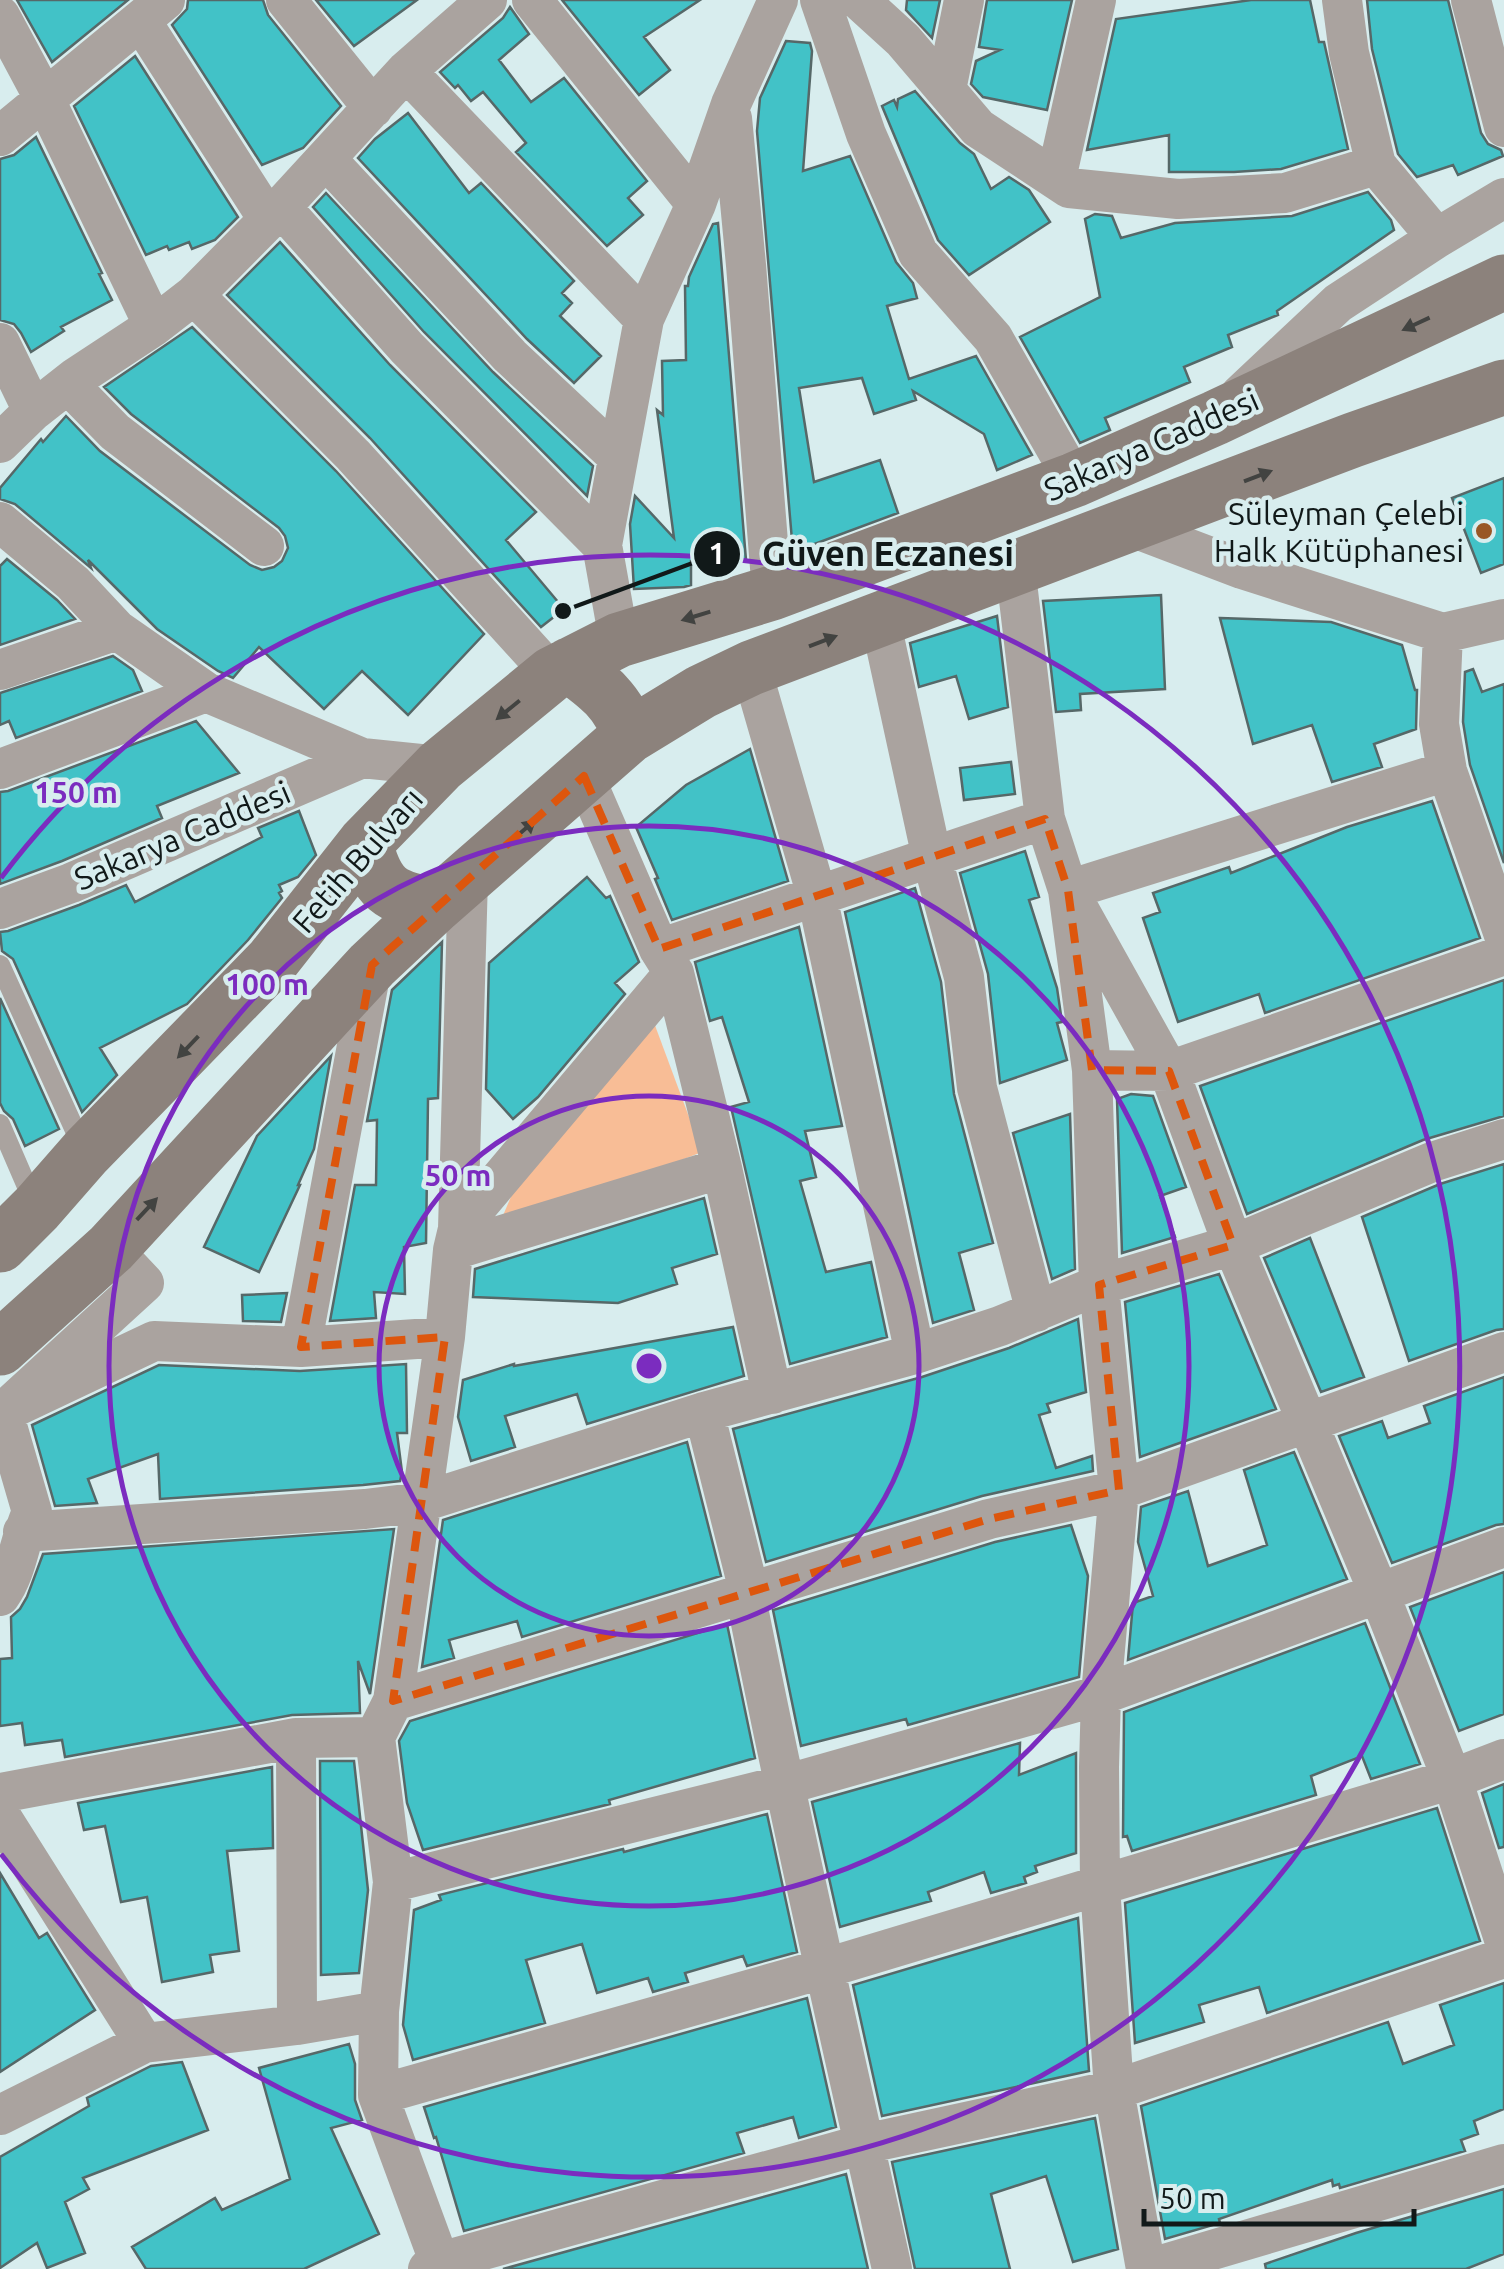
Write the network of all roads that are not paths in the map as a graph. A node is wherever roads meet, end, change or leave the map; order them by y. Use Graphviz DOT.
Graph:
graph roads {
  1 [pos="286,0"];
  2 [pos="487,0"];
  3 [pos="532,0"];
  4 [pos="778,0"];
  5 [pos="820,0"];
  6 [pos="858,0"];
  7 [pos="964,0"];
  8 [pos="1096,0"];
  9 [pos="1342,0"];
  10 [pos="1471,0"];
  11 [pos="153,10"];
  12 [pos="0,16"];
  13 [pos="406,70"];
  14 [pos="946,90"];
  15 [pos="45,100"];
  16 [pos="731,104"];
  17 [pos="373,108"];
  18 [pos="1504,127"];
  19 [pos="0,136"];
  20 [pos="326,159"];
  21 [pos="1376,165"];
  22 [pos="1056,180"];
  23 [pos="1504,198"];
  24 [pos="696,204"];
  25 [pos="274,213"];
  26 [pos="1437,238"];
  27 [pos="1504,282"];
  28 [pos="194,294"];
  29 [pos="644,319"];
  30 [pos="154,326"];
  31 [pos="0,343"];
  32 [pos="68,384"];
  33 [pos="1504,387"];
  34 [pos="32,411"];
  35 [pos="1215,418"];
  36 [pos="0,443"];
  37 [pos="617,456"];
  38 [pos="1074,480"];
  39 [pos="0,522"];
  40 [pos="1128,526"];
  41 [pos="602,545"];
  42 [pos="264,546"];
  43 [pos="1015,566"];
  44 [pos="772,593"];
  45 [pos="880,619"];
  46 [pos="1504,619"];
  47 [pos="117,630"];
  48 [pos="1443,633"];
  49 [pos="619,640"];
  50 [pos="751,668"];
  51 [pos="560,669"];
  52 [pos="0,670"];
  53 [pos="206,692"];
  54 [pos="630,736"];
  55 [pos="362,758"];
  56 [pos="440,766"];
  57 [pos="0,770"];
  58 [pos="1447,771"];
  59 [pos="584,776"];
  60 [pos="1045,819"];
  61 [pos="365,843"];
  62 [pos="932,858"];
  63 [pos="1068,890"];
  64 [pos="452,892"];
  65 [pos="816,896"];
  66 [pos="0,909"];
  67 [pos="1504,935"];
  68 [pos="1504,955"];
  69 [pos="667,961"];
  70 [pos="0,965"];
  71 [pos="372,965"];
  72 [pos="1092,1070"];
  73 [pos="1169,1071"];
  74 [pos="0,1124"];
  75 [pos="1504,1139"];
  76 [pos="86,1152"];
  77 [pos="722,1168"];
  78 [pos="18,1227"];
  79 [pos="455,1240"];
  80 [pos="1233,1246"];
  81 [pos="111,1248"];
  82 [pos="1099,1284"];
  83 [pos="1036,1312"];
  84 [pos="446,1338"];
  85 [pos="301,1347"];
  86 [pos="0,1348"];
  87 [pos="1504,1352"];
  88 [pos="915,1354"];
  89 [pos="772,1394"];
  90 [pos="704,1412"];
  91 [pos="1,1413"];
  92 [pos="1307,1421"];
  93 [pos="1119,1490"];
  94 [pos="422,1502"];
  95 [pos="22,1532"];
  96 [pos="1504,1547"];
  97 [pos="749,1591"];
  98 [pos="1378,1593"];
  99 [pos="0,1596"];
  100 [pos="1101,1695"];
  101 [pos="393,1701"];
  102 [pos="376,1737"];
  103 [pos="296,1738"];
  104 [pos="1504,1759"];
  105 [pos="1452,1779"];
  106 [pos="784,1785"];
  107 [pos="0,1793"];
  108 [pos="0,1815"];
  109 [pos="393,1882"];
  110 [pos="1100,1886"];
  111 [pos="1504,1938"];
  112 [pos="1504,1958"];
  113 [pos="826,1968"];
  114 [pos="379,2012"];
  115 [pos="296,2025"];
  116 [pos="144,2043"];
  117 [pos="1114,2090"];
  118 [pos="378,2094"];
  119 [pos="0,2116"];
  120 [pos="864,2144"];
  121 [pos="1504,2164"];
  122 [pos="436,2267"];
  123 [pos="892,2269"];
  124 [pos="1147,2269"];
  1 -- 17 [label="street"];
  2 -- 13 [label="street"];
  3 -- 24 [label="street"];
  4 -- 16 [label="street"];
  5 -- 38 [label="street"];
  6 -- 14 [label="street"];
  7 -- 14 [label="street"];
  8 -- 22 [label="street"];
  9 -- 21 [label="street"];
  10 -- 18 [label="street"];
  11 -- 15 [label="street"];
  11 -- 25 [label="street"];
  12 -- 15 [label="street"];
  13 -- 17 [label="street"];
  13 -- 29 [label="street"];
  14 -- 22 [label="street"];
  15 -- 19 [label="street"];
  15 -- 30 [label="street"];
  16 -- 24 [label="street"];
  16 -- 44 [label="street"];
  17 -- 20 [label="street"];
  20 -- 25 [label="street"];
  20 -- 37 [label="street"];
  21 -- 22 [label="street"];
  21 -- 26 [label="street"];
  23 -- 26 [label="street"];
  24 -- 29 [label="street"];
  25 -- 28 [label="street"];
  25 -- 41 [label="street"];
  26 -- 35 [label="street"];
  27 -- 35 [label="main road, Sakarya Caddesi, one-way"];
  28 -- 30 [label="street"];
  28 -- 51 [label="street"];
  29 -- 37 [label="street"];
  30 -- 32 [label="street"];
  31 -- 34 [label="street"];
  32 -- 34 [label="street"];
  32 -- 42 [label="street"];
  40 -- 33 [label="main road, Sakarya Caddesi, one-way"];
  34 -- 36 [label="street"];
  35 -- 38 [label="main road, Sakarya Caddesi"];
  37 -- 41 [label="street"];
  38 -- 44 [label="main road, Sakarya Caddesi"];
  39 -- 47 [label="street"];
  40 -- 43 [label="main road, Sakarya Caddesi"];
  40 -- 48 [label="street"];
  41 -- 49 [label="street"];
  43 -- 45 [label="main road, Sakarya Caddesi"];
  43 -- 60 [label="street"];
  44 -- 49 [label="main road, Sakarya Caddesi, one-way"];
  50 -- 45 [label="main road, Sakarya Caddesi, one-way"];
  45 -- 62 [label="street"];
  46 -- 48 [label="street"];
  47 -- 52 [label="street"];
  47 -- 53 [label="street"];
  48 -- 58 [label="street"];
  49 -- 51 [label="main road, Fetih Bulvarı"];
  50 -- 54 [label="main road, Sakarya Caddesi"];
  50 -- 65 [label="street"];
  51 -- 54 [label="main road"];
  51 -- 56 [label="main road, Fetih Bulvarı, one-way"];
  53 -- 55 [label="street"];
  53 -- 57 [label="street"];
  54 -- 59 [label="main road, Sakarya Caddesi"];
  55 -- 56 [label="street"];
  55 -- 66 [label="street, Sakarya Caddesi"];
  56 -- 61 [label="main road, Fetih Bulvarı"];
  58 -- 63 [label="street"];
  58 -- 67 [label="street"];
  64 -- 59 [label="main road, one-way"];
  59 -- 69 [label="street"];
  60 -- 62 [label="street"];
  60 -- 63 [label="street"];
  61 -- 64 [label="main road"];
  61 -- 76 [label="main road, Fetih Bulvarı, one-way"];
  62 -- 65 [label="street"];
  62 -- 83 [label="street"];
  63 -- 72 [label="street"];
  63 -- 73 [label="street"];
  64 -- 71 [label="main road"];
  64 -- 79 [label="street"];
  65 -- 69 [label="street"];
  65 -- 88 [label="street"];
  68 -- 73 [label="street"];
  69 -- 77 [label="street"];
  69 -- 79 [label="street"];
  70 -- 76 [label="lane"];
  81 -- 71 [label="main road, one-way"];
  71 -- 85 [label="street"];
  72 -- 73 [label="street"];
  72 -- 82 [label="street"];
  73 -- 80 [label="street"];
  74 -- 78 [label="lane"];
  75 -- 80 [label="street"];
  76 -- 78 [label="main road, Fetih Bulvarı"];
  77 -- 79 [label="street"];
  77 -- 89 [label="street"];
  79 -- 84 [label="street"];
  80 -- 82 [label="street"];
  80 -- 92 [label="street"];
  81 -- 86 [label="main road"];
  81 -- 91 [label="street"];
  82 -- 83 [label="street"];
  82 -- 93 [label="street"];
  83 -- 88 [label="street"];
  84 -- 85 [label="street"];
  84 -- 94 [label="street"];
  85 -- 91 [label="street"];
  87 -- 92 [label="street"];
  88 -- 89 [label="street"];
  89 -- 90 [label="street"];
  90 -- 94 [label="street"];
  90 -- 97 [label="street"];
  91 -- 95 [label="street"];
  92 -- 93 [label="street"];
  92 -- 98 [label="street"];
  93 -- 97 [label="street"];
  93 -- 100 [label="street"];
  94 -- 95 [label="street"];
  94 -- 101 [label="street"];
  95 -- 99 [label="street"];
  96 -- 98 [label="street"];
  97 -- 101 [label="street"];
  97 -- 106 [label="street"];
  98 -- 100 [label="street"];
  98 -- 105 [label="street"];
  100 -- 106 [label="street"];
  100 -- 110 [label="street"];
  101 -- 102 [label="street"];
  102 -- 103 [label="street"];
  102 -- 109 [label="street"];
  103 -- 107 [label="street"];
  103 -- 115 [label="street"];
  104 -- 105 [label="street"];
  105 -- 110 [label="street"];
  105 -- 111 [label="street"];
  106 -- 109 [label="street"];
  106 -- 113 [label="street"];
  108 -- 116 [label="street"];
  109 -- 114 [label="street"];
  110 -- 113 [label="street"];
  110 -- 117 [label="street"];
  112 -- 117 [label="street"];
  113 -- 118 [label="street"];
  113 -- 120 [label="street"];
  114 -- 115 [label="street"];
  114 -- 118 [label="street"];
  115 -- 116 [label="street"];
  116 -- 119 [label="street"];
  117 -- 120 [label="street"];
  117 -- 124 [label="street"];
  118 -- 122 [label="street"];
  120 -- 122 [label="street"];
  120 -- 123 [label="street"];
  121 -- 124 [label="street"];
}
